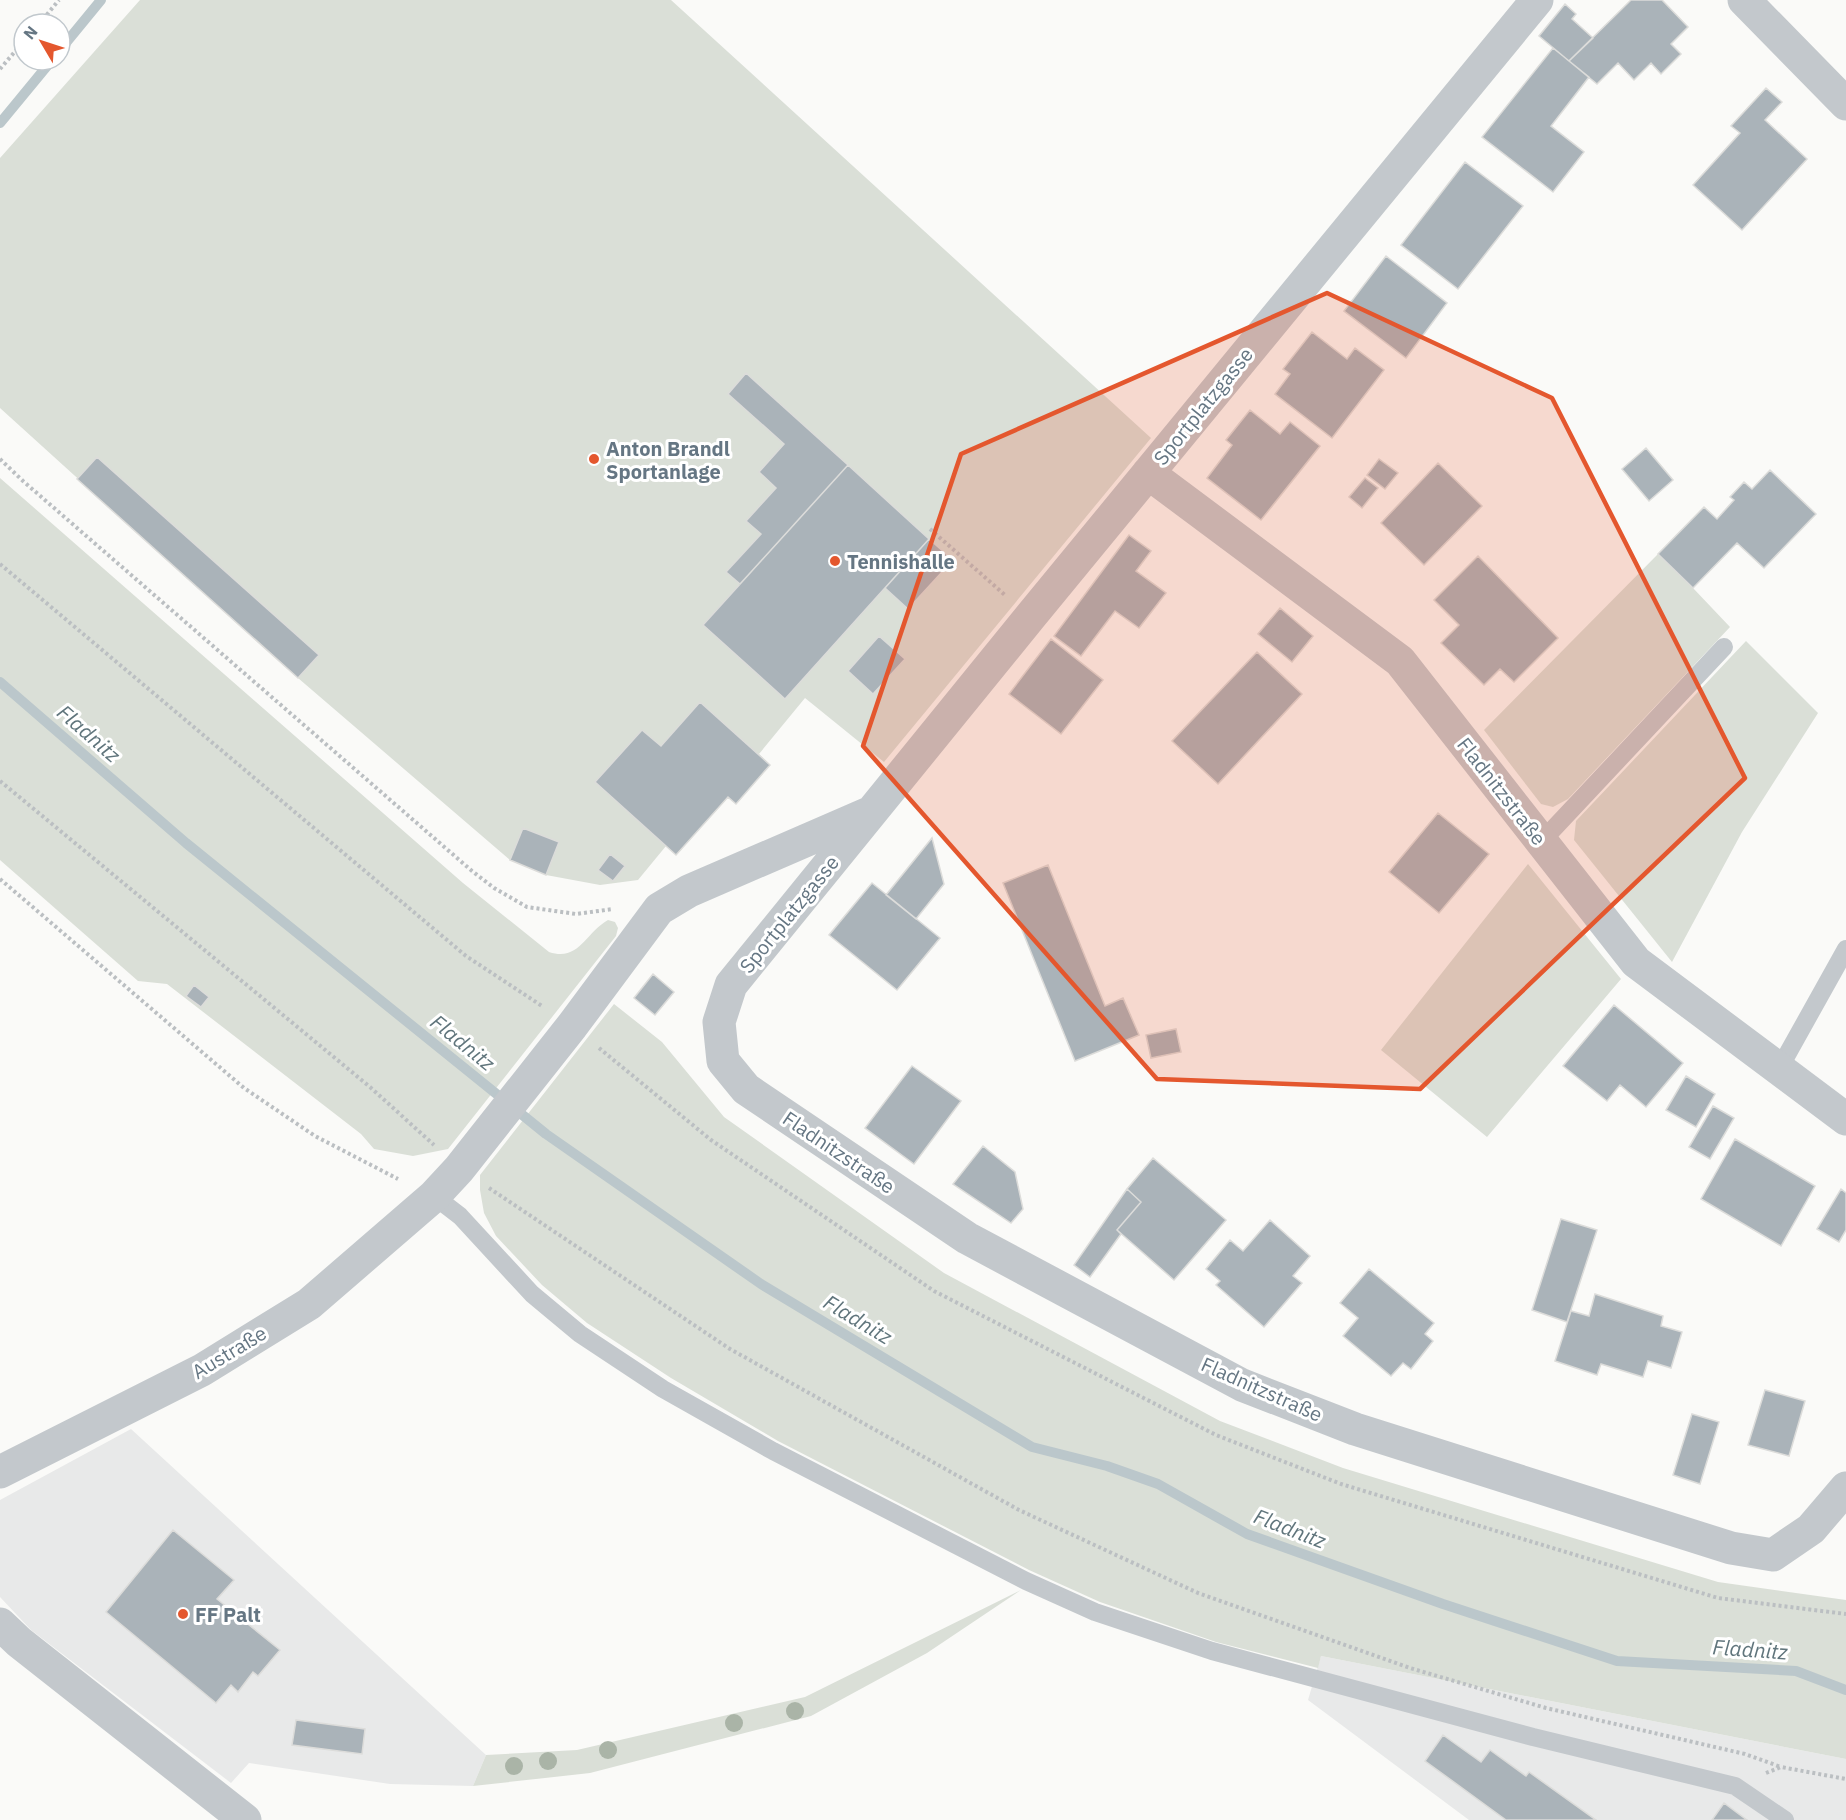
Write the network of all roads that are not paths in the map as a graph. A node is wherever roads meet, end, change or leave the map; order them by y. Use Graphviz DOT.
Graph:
graph roads {
  1 [pos="1537,0"];
  2 [pos="1744,0"];
  3 [pos="1846,104"];
  4 [pos="1148,473"];
  5 [pos="1724,647"];
  6 [pos="871,812"];
  7 [pos="1541,842"];
  8 [pos="660,909"];
  9 [pos="1846,950"];
  10 [pos="719,1022"];
  11 [pos="1779,1069"];
  12 [pos="1846,1119"];
  13 [pos="434,1196"];
  14 [pos="0,1472"];
  15 [pos="1846,1488"];
  16 [pos="0,1624"];
  17 [pos="245,1820"];
  18 [pos="1785,1820"];
  1 -- 4 [label="street, Sportplatzgasse"];
  2 -- 3 [label="street"];
  4 -- 6 [label="street, Sportplatzgasse"];
  4 -- 7 [label="street, Fladnitzstraße"];
  5 -- 7 [label="lane"];
  6 -- 8 [label="street, Sportplatzgasse"];
  6 -- 10 [label="street, Sportplatzgasse"];
  7 -- 11 [label="street, Fladnitzstraße"];
  8 -- 13 [label="street, Austraße"];
  9 -- 11 [label="lane"];
  10 -- 15 [label="street, Fladnitzstraße"];
  11 -- 12 [label="street, Fladnitzstraße"];
  13 -- 14 [label="street, Austraße"];
  13 -- 18 [label="lane"];
  16 -- 17 [label="street"];
}
